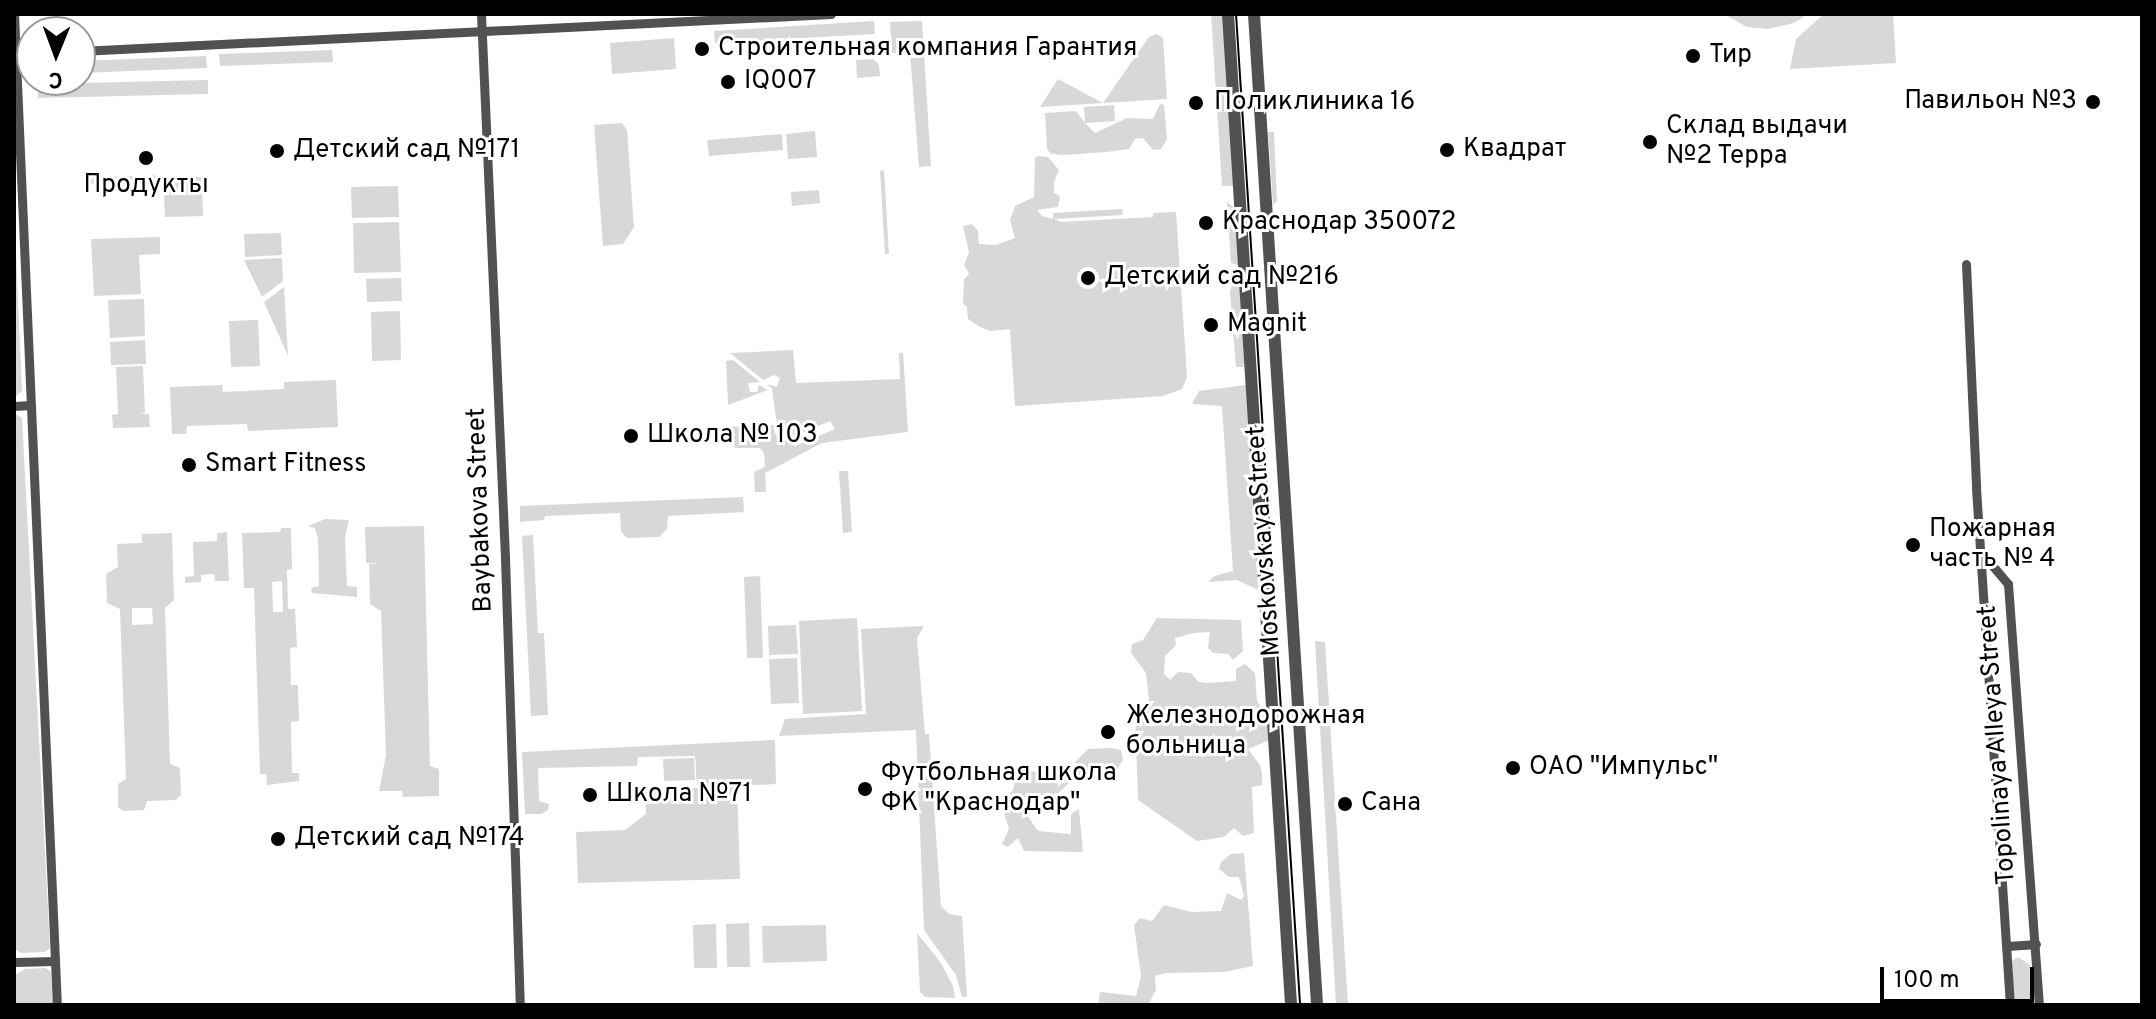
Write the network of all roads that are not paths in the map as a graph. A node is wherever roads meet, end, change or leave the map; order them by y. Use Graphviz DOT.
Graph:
graph roads {
  1 [pos="14,14"];
  2 [pos="481,14"];
  3 [pos="831,14"];
  4 [pos="1228,14"];
  5 [pos="1254,14"];
  6 [pos="482,33"];
  7 [pos="96,50"];
  8 [pos="16,54"];
  9 [pos="1257,55"];
  10 [pos="1231,56"];
  11 [pos="1258,74"];
  12 [pos="1232,75"];
  13 [pos="18,96"];
  14 [pos="1966,264"];
  15 [pos="1276,363"];
  16 [pos="1250,364"];
  17 [pos="1277,382"];
  18 [pos="1251,383"];
  19 [pos="31,405"];
  20 [pos="14,406"];
  21 [pos="1981,552"];
  22 [pos="2036,944"];
  23 [pos="2007,946"];
  24 [pos="55,961"];
  25 [pos="14,962"];
  26 [pos="57,1005"];
  27 [pos="520,1005"];
  28 [pos="1291,1005"];
  29 [pos="1317,1005"];
  30 [pos="2010,1005"];
  31 [pos="2039,1005"];
  1 -- 8 [label="street"];
  2 -- 6 [label="street, Baybakova Street"];
  3 -- 6 [label="street"];
  4 -- 10 [label="street, Moskovskaya Street"];
  5 -- 9 [label="street, Moskovskaya Street"];
  6 -- 7 [label="street"];
  6 -- 27 [label="street, Baybakova Street"];
  9 -- 10 [label="street"];
  9 -- 11 [label="street, Moskovskaya Street"];
  10 -- 12 [label="street, Moskovskaya Street"];
  11 -- 12 [label="street"];
  11 -- 15 [label="street, Moskovskaya Street"];
  12 -- 16 [label="street, Moskovskaya Street"];
  13 -- 19 [label="street"];
  14 -- 21 [label="street, Topolinaya Alleya Street"];
  15 -- 16 [label="street"];
  15 -- 17 [label="street, Moskovskaya Street"];
  16 -- 18 [label="street, Moskovskaya Street"];
  17 -- 18 [label="street"];
  17 -- 29 [label="street, Moskovskaya Street"];
  18 -- 28 [label="street, Moskovskaya Street"];
  19 -- 20 [label="street"];
  19 -- 24 [label="street"];
  21 -- 22 [label="street, Topolinaya Alleya Street"];
  21 -- 23 [label="street, Topolinaya Alleya Street"];
  22 -- 23 [label="street"];
  22 -- 31 [label="street, Topolinaya Alleya Street"];
  23 -- 30 [label="street, Topolinaya Alleya Street"];
  24 -- 25 [label="street"];
  24 -- 26 [label="street"];
}
